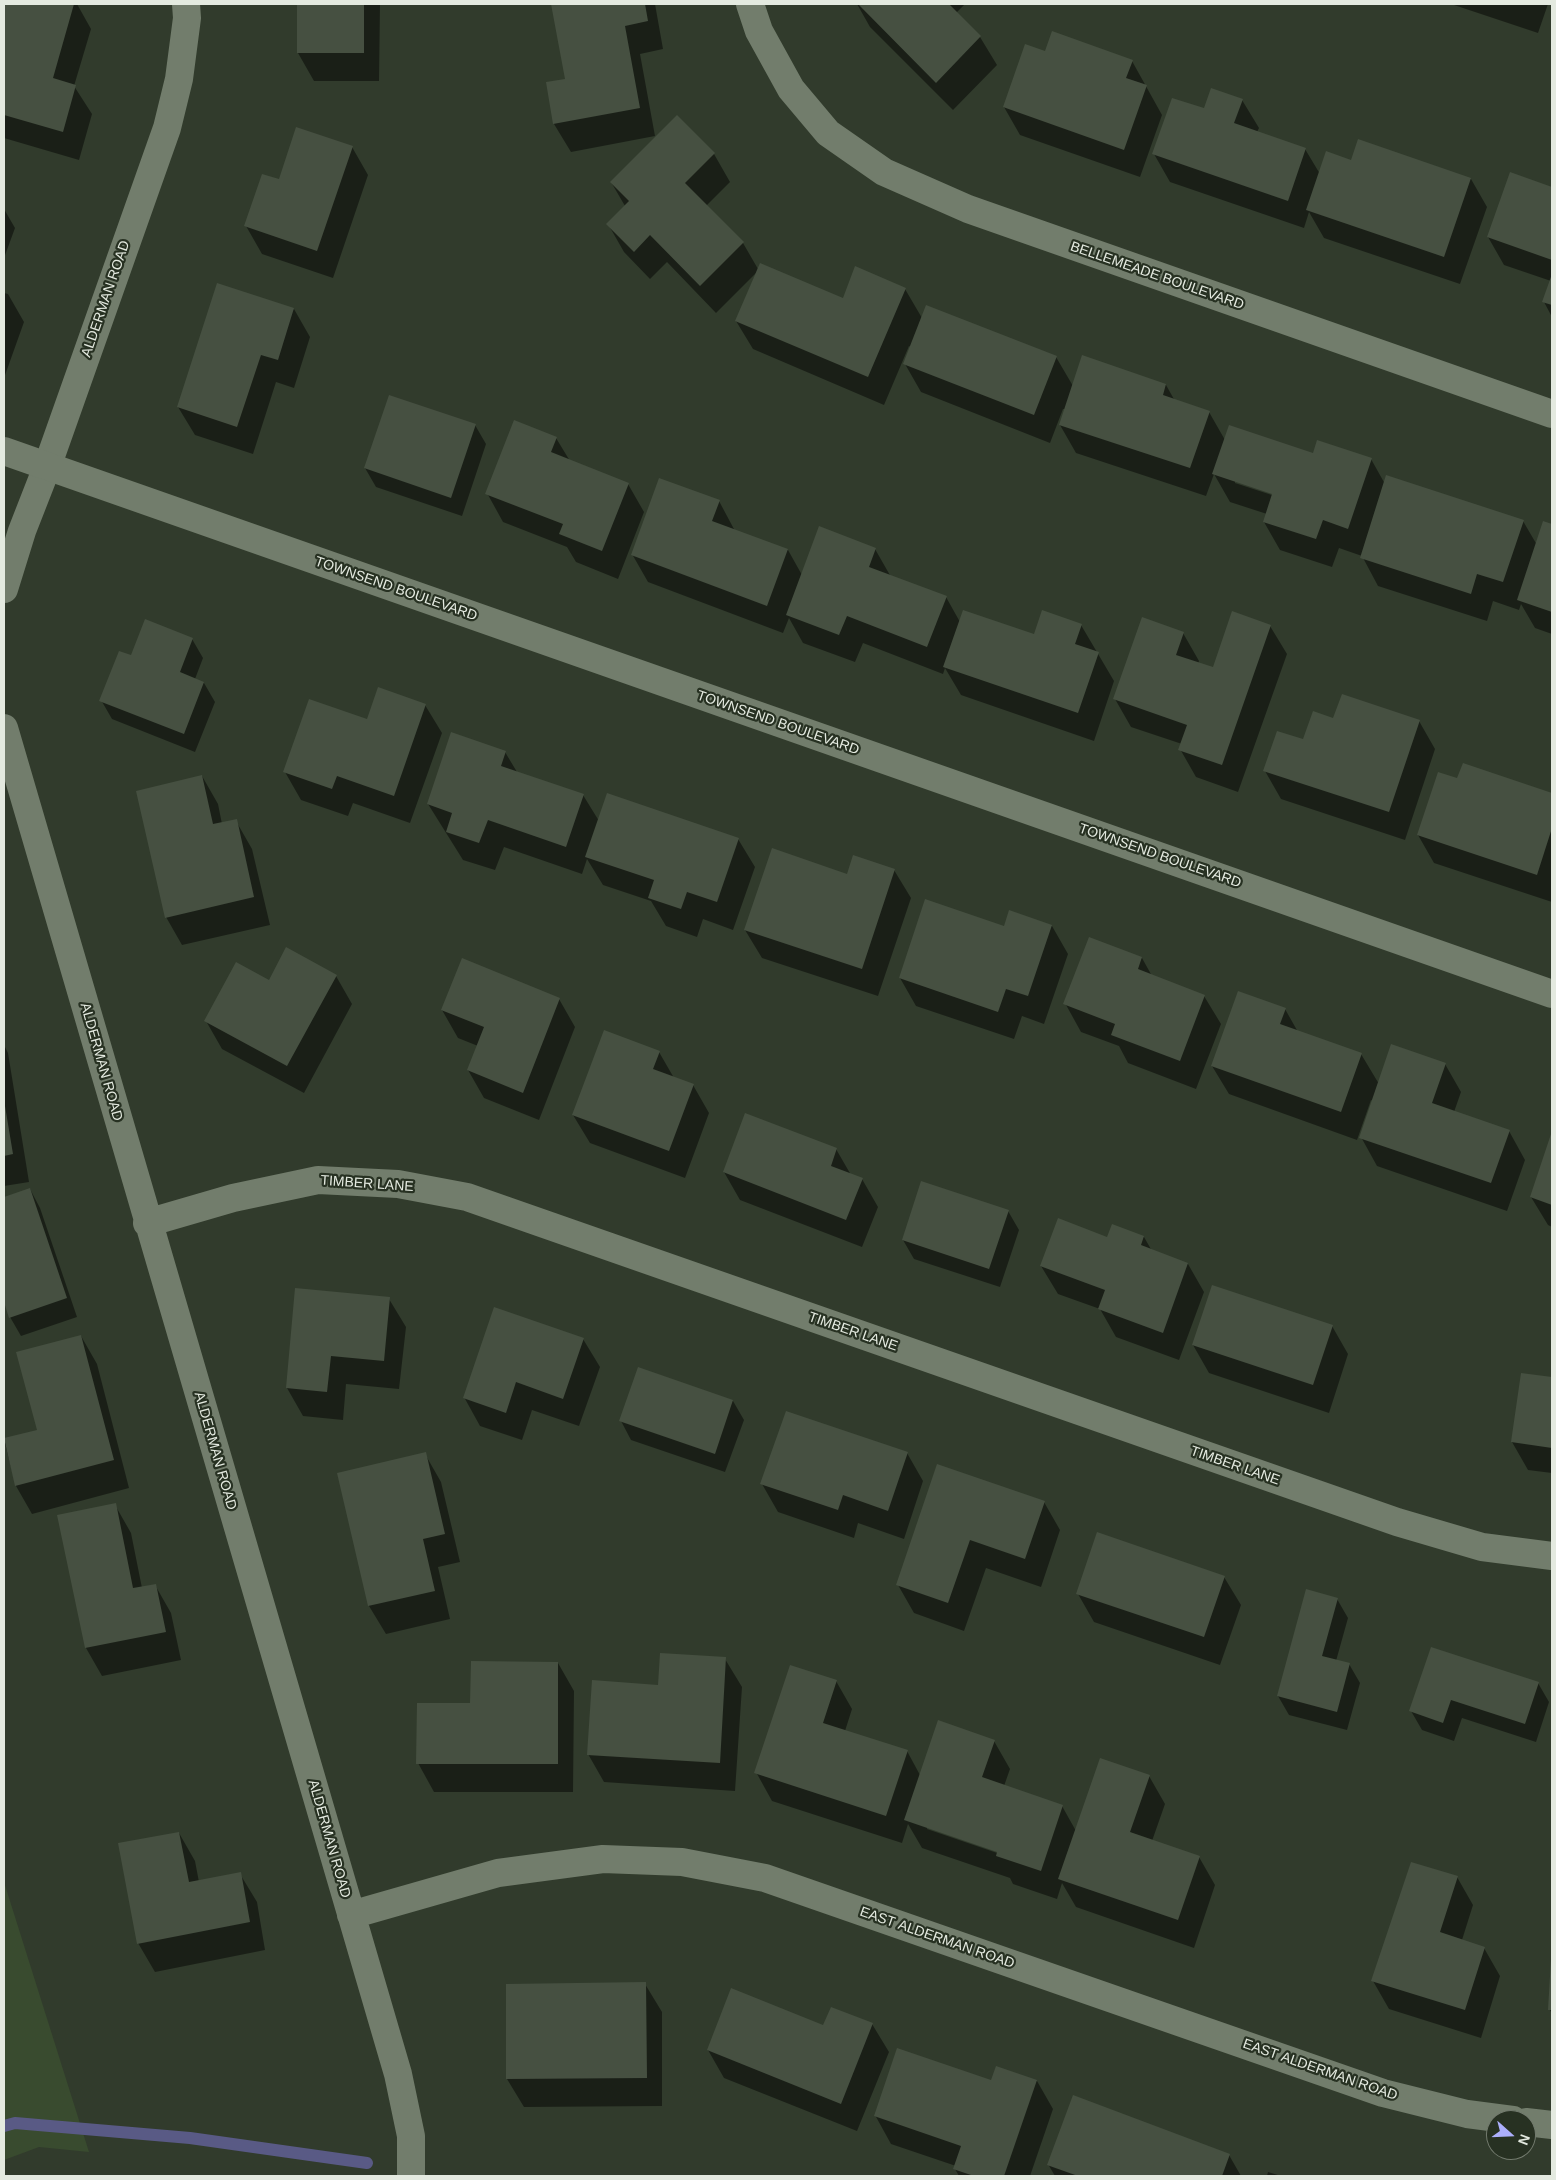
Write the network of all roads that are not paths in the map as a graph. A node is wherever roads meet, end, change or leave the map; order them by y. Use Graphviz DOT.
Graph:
graph roads {
  1 [pos="186,4"];
  2 [pos="750,4"];
  3 [pos="1552,414"];
  4 [pos="4,451"];
  5 [pos="47,467"];
  6 [pos="4,589"];
  7 [pos="4,728"];
  8 [pos="1552,994"];
  9 [pos="148,1223"];
  10 [pos="1552,1556"];
  11 [pos="352,1915"];
  12 [pos="1486,2116"];
  13 [pos="1536,2123"];
  14 [pos="1552,2125"];
  15 [pos="411,2176"];
  1 -- 5 [label="street, ALDERMAN ROAD"];
  2 -- 3 [label="street, BELLEMEADE BOULEVARD"];
  4 -- 5 [label="street, TOWNSEND BOULEVARD"];
  5 -- 6 [label="street, ALDERMAN ROAD"];
  5 -- 8 [label="street, TOWNSEND BOULEVARD"];
  7 -- 9 [label="street, ALDERMAN ROAD"];
  9 -- 10 [label="street, TIMBER LANE"];
  9 -- 11 [label="street, ALDERMAN ROAD"];
  11 -- 12 [label="street, EAST ALDERMAN ROAD"];
  11 -- 15 [label="street, ALDERMAN ROAD"];
  13 -- 14 [label="street"];
}
